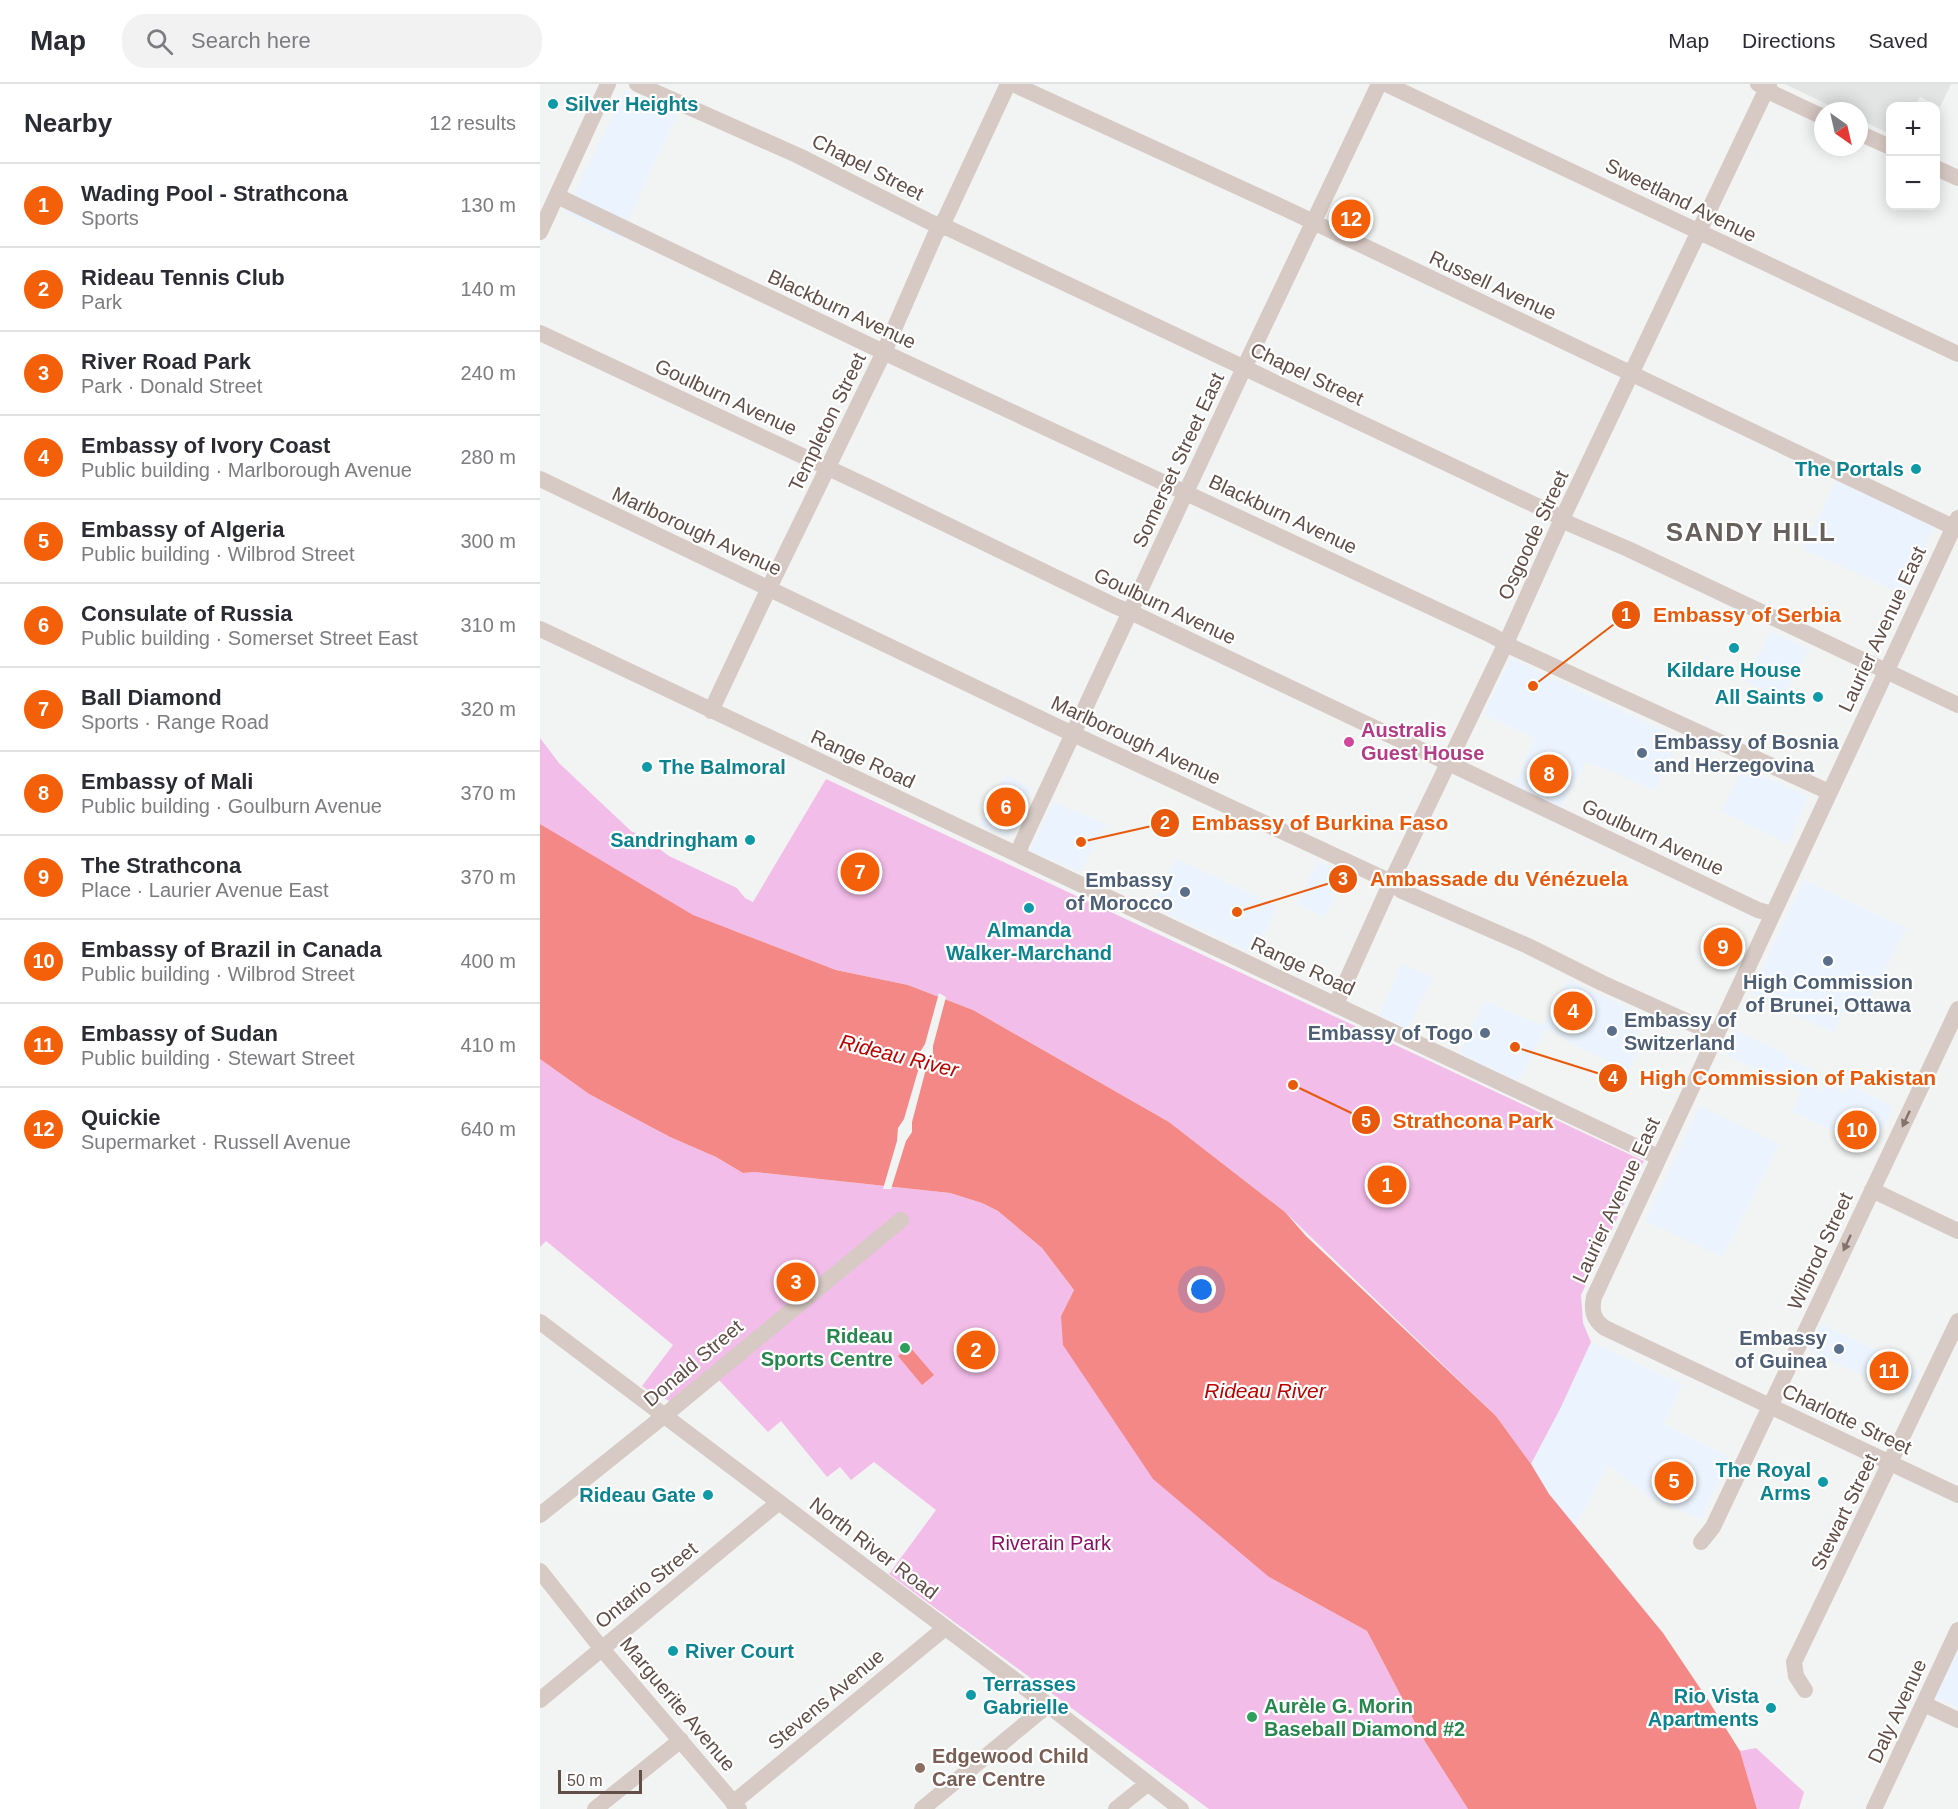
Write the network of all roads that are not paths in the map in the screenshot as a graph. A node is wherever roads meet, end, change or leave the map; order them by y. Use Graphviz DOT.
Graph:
graph roads {
  1 [pos="608,84"];
  2 [pos="637,84"];
  3 [pos="1008,84"];
  4 [pos="1013,84"];
  5 [pos="1379,84"];
  6 [pos="1386,84"];
  7 [pos="1765,85"];
  8 [pos="1814,113"];
  9 [pos="1868,137"];
  10 [pos="1886,145"];
  11 [pos="1940,170"];
  12 [pos="1958,178"];
  13 [pos="556,196"];
  14 [pos="1314,222"];
  15 [pos="942,226"];
  16 [pos="540,232"];
  17 [pos="1699,232"];
  18 [pos="540,333"];
  19 [pos="884,352"];
  20 [pos="1958,354"];
  21 [pos="1244,368"];
  22 [pos="1632,374"];
  23 [pos="827,468"];
  24 [pos="540,479"];
  25 [pos="1186,492"];
  26 [pos="1562,519"];
  27 [pos="1956,523"];
  28 [pos="769,588"];
  29 [pos="1130,612"];
  30 [pos="540,629"];
  31 [pos="1506,643"];
  32 [pos="1886,671"];
  33 [pos="1958,705"];
  34 [pos="711,711"];
  35 [pos="1074,735"];
  36 [pos="1448,764"];
  37 [pos="1829,792"];
  38 [pos="1019,855"];
  39 [pos="1391,882"];
  40 [pos="1772,914"];
  41 [pos="1336,1004"];
  42 [pos="1958,1009"];
  43 [pos="1715,1034"];
  44 [pos="1658,1157"];
  45 [pos="1872,1190"];
  46 [pos="901,1220"];
  47 [pos="1958,1231"];
  48 [pos="1593,1315"];
  49 [pos="1958,1321"];
  50 [pos="540,1322"];
  51 [pos="1770,1406"];
  52 [pos="664,1415"];
  53 [pos="1891,1463"];
  54 [pos="1958,1495"];
  55 [pos="780,1502"];
  56 [pos="540,1515"];
  57 [pos="1701,1542"];
  58 [pos="540,1570"];
  59 [pos="945,1628"];
  60 [pos="1958,1630"];
  61 [pos="602,1649"];
  62 [pos="1805,1690"];
  63 [pos="540,1700"];
  64 [pos="1924,1704"];
  65 [pos="1048,1705"];
  66 [pos="1958,1720"];
  67 [pos="681,1740"];
  68 [pos="1147,1784"];
  69 [pos="736,1806"];
  70 [pos="596,1809"];
  71 [pos="922,1809"];
  72 [pos="1116,1809"];
  73 [pos="1181,1809"];
  74 [pos="1874,1809"];
  1 -- 13 [label="street"];
  2 -- 15 [label="street, Chapel Street"];
  3 -- 15 [label="street, Templeton Street"];
  4 -- 14 [label="street, Russell Avenue"];
  5 -- 14 [label="street, Somerset Street East"];
  6 -- 17 [label="street, Sweetland Avenue"];
  7 -- 8 [label="street"];
  7 -- 17 [label="street, Osgoode Street"];
  9 -- 10 [label="street"];
  11 -- 12 [label="street"];
  13 -- 16 [label="street"];
  13 -- 19 [label="street, Blackburn Avenue"];
  14 -- 21 [label="street, Somerset Street East"];
  14 -- 22 [label="street, Russell Avenue"];
  15 -- 19 [label="street, Templeton Street"];
  15 -- 21 [label="street, Chapel Street"];
  17 -- 20 [label="street, Sweetland Avenue"];
  17 -- 22 [label="street, Osgoode Street"];
  18 -- 23 [label="street, Goulburn Avenue"];
  19 -- 23 [label="street, Templeton Street"];
  19 -- 25 [label="street, Blackburn Avenue"];
  21 -- 25 [label="street, Somerset Street East"];
  21 -- 26 [label="street, Chapel Street"];
  22 -- 26 [label="street, Osgoode Street"];
  22 -- 27 [label="street, Russell Avenue"];
  23 -- 28 [label="street, Templeton Street"];
  23 -- 29 [label="street, Goulburn Avenue"];
  24 -- 28 [label="street, Marlborough Avenue"];
  25 -- 29 [label="street, Somerset Street East"];
  25 -- 31 [label="street, Blackburn Avenue"];
  26 -- 31 [label="street, Osgoode Street"];
  26 -- 32 [label="street, Chapel Street"];
  27 -- 32 [label="street, Laurier Avenue East"];
  28 -- 34 [label="street, Templeton Street"];
  28 -- 35 [label="street, Marlborough Avenue"];
  29 -- 35 [label="street, Somerset Street East"];
  29 -- 36 [label="street, Goulburn Avenue"];
  30 -- 34 [label="street, Range Road"];
  31 -- 36 [label="street, Osgoode Street"];
  31 -- 37 [label="street, Blackburn Avenue"];
  32 -- 33 [label="street, Chapel Street"];
  32 -- 37 [label="street, Laurier Avenue East"];
  34 -- 38 [label="street, Range Road"];
  35 -- 38 [label="street, Somerset Street East"];
  35 -- 39 [label="street, Marlborough Avenue"];
  36 -- 39 [label="street, Osgoode Street"];
  36 -- 40 [label="street, Goulburn Avenue"];
  37 -- 40 [label="street, Laurier Avenue East"];
  38 -- 41 [label="street, Range Road"];
  39 -- 41 [label="street, Osgoode Street"];
  39 -- 43 [label="street, Marlborough Avenue"];
  40 -- 43 [label="street, Laurier Avenue East"];
  41 -- 44 [label="street, Range Road"];
  42 -- 45 [label="street, Wilbrod Street, one-way"];
  43 -- 44 [label="street, Laurier Avenue East"];
  44 -- 48 [label="street, Laurier Avenue East"];
  45 -- 47 [label="street"];
  45 -- 51 [label="street, Wilbrod Street, one-way"];
  46 -- 52 [label="street, Donald Street"];
  48 -- 51 [label="street, Charlotte Street"];
  49 -- 53 [label="street, Stewart Street"];
  50 -- 52 [label="street, North River Road"];
  51 -- 53 [label="street, Charlotte Street"];
  51 -- 57 [label="street, Wilbrod Street"];
  52 -- 55 [label="street, North River Road"];
  52 -- 56 [label="street, Donald Street"];
  53 -- 54 [label="street, Charlotte Street"];
  53 -- 62 [label="street, Stewart Street"];
  55 -- 59 [label="street, North River Road"];
  55 -- 61 [label="street, Ontario Street"];
  58 -- 61 [label="street, Marguerite Avenue"];
  59 -- 65 [label="street, North River Road"];
  59 -- 69 [label="street, Stevens Avenue"];
  60 -- 64 [label="street, Daly Avenue"];
  61 -- 63 [label="street, Ontario Street"];
  61 -- 67 [label="street, Marguerite Avenue"];
  64 -- 66 [label="street"];
  64 -- 74 [label="street, Daly Avenue"];
  65 -- 68 [label="street, North River Road"];
  65 -- 71 [label="street"];
  67 -- 69 [label="street, Marguerite Avenue"];
  67 -- 70 [label="street"];
  68 -- 72 [label="street"];
  68 -- 73 [label="street, North River Road"];
}
